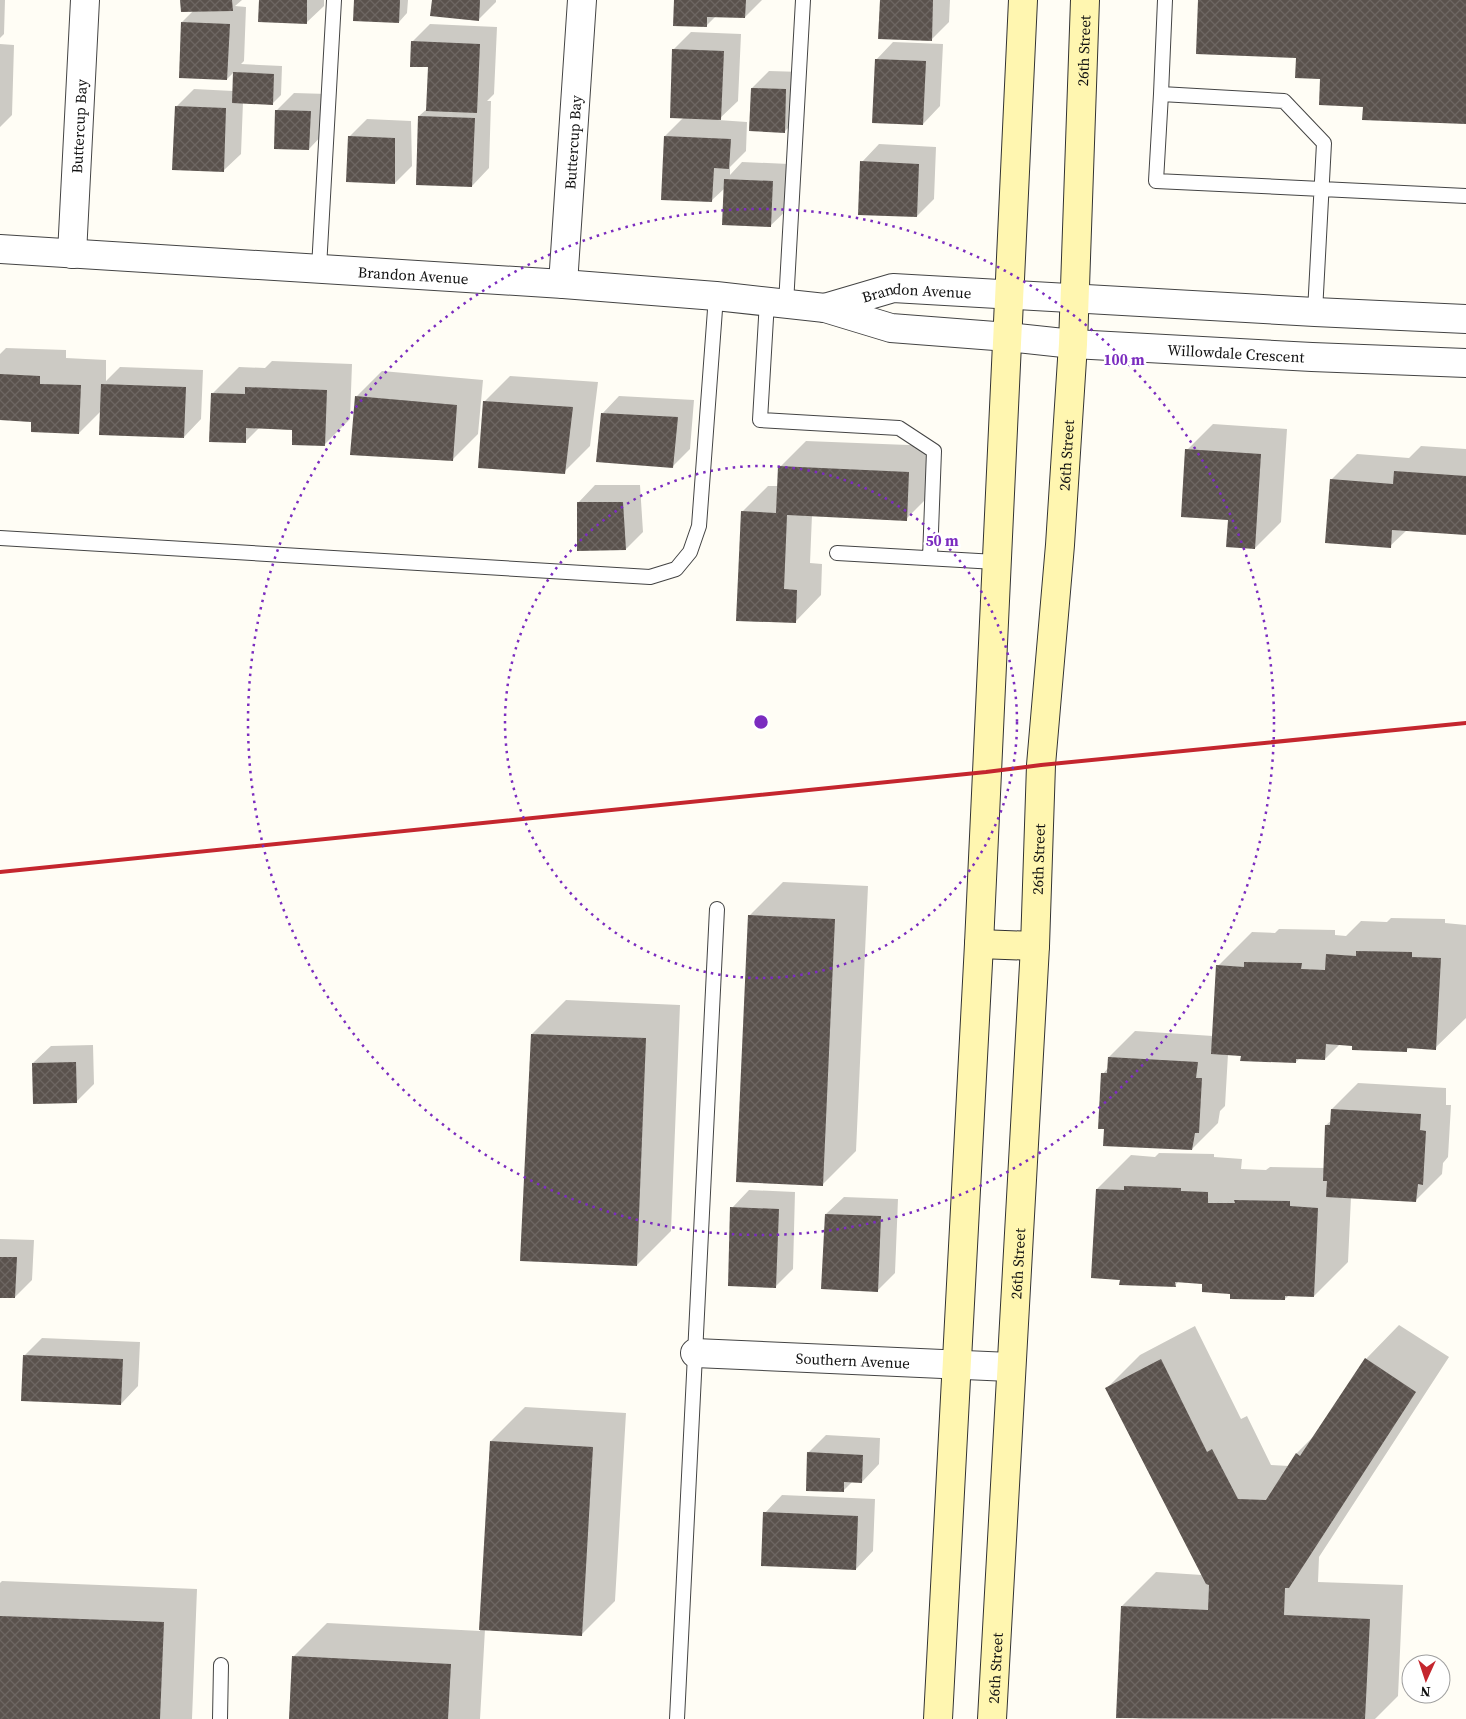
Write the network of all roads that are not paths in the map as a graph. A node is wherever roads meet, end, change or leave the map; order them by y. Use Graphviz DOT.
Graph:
graph roads {
  1 [pos="85,0"];
  2 [pos="334,0"];
  3 [pos="582,0"];
  4 [pos="803,0"];
  5 [pos="1023,0"];
  6 [pos="1085,0"];
  7 [pos="1165,0"];
  8 [pos="1161,94"];
  9 [pos="1322,189"];
  10 [pos="1466,196"];
  11 [pos="0,249"];
  12 [pos="72,254"];
  13 [pos="319,268"];
  14 [pos="563,284"];
  15 [pos="1010,295"];
  16 [pos="716,296"];
  17 [pos="1074,298"];
  18 [pos="777,303"];
  19 [pos="825,308"];
  20 [pos="1315,312"];
  21 [pos="1461,315"];
  22 [pos="1008,337"];
  23 [pos="1073,344"];
  24 [pos="1466,363"];
  25 [pos="0,538"];
  26 [pos="837,554"];
  27 [pos="930,558"];
  28 [pos="996,562"];
  29 [pos="717,908"];
  30 [pos="979,944"];
  31 [pos="1035,946"];
  32 [pos="695,1353"];
  33 [pos="956,1364"];
  34 [pos="1010,1367"];
  35 [pos="221,1665"];
  36 [pos="220,1719"];
  37 [pos="677,1719"];
  38 [pos="938,1719"];
  39 [pos="992,1719"];
  1 -- 12 [label="street, Buttercup Bay"];
  2 -- 13 [label="lane"];
  3 -- 14 [label="street, Buttercup Bay"];
  4 -- 18 [label="lane"];
  5 -- 15 [label="street"];
  6 -- 17 [label="street, 26th Street"];
  7 -- 8 [label="lane"];
  8 -- 9 [label="lane"];
  8 -- 9 [label="lane"];
  9 -- 10 [label="lane"];
  9 -- 20 [label="lane"];
  11 -- 12 [label="street, Brandon Avenue"];
  12 -- 13 [label="street, Brandon Avenue"];
  13 -- 14 [label="street, Brandon Avenue"];
  14 -- 16 [label="street, Brandon Avenue"];
  15 -- 17 [label="street"];
  15 -- 19 [label="street, Brandon Avenue"];
  15 -- 22 [label="street"];
  16 -- 18 [label="street, Brandon Avenue"];
  16 -- 25 [label="lane"];
  17 -- 20 [label="street"];
  17 -- 23 [label="street, 26th Street"];
  18 -- 19 [label="street, Brandon Avenue"];
  18 -- 27 [label="lane"];
  19 -- 22 [label="street, Brandon Avenue"];
  20 -- 21 [label="street"];
  22 -- 23 [label="street, Willowdale Crescent"];
  22 -- 28 [label="street"];
  23 -- 24 [label="street, Willowdale Crescent"];
  23 -- 31 [label="street, 26th Street"];
  26 -- 27 [label="lane"];
  27 -- 28 [label="lane"];
  28 -- 30 [label="street"];
  29 -- 32 [label="lane"];
  30 -- 31 [label="street"];
  30 -- 33 [label="street"];
  31 -- 34 [label="street, 26th Street"];
  32 -- 33 [label="street, Southern Avenue"];
  32 -- 37 [label="lane"];
  33 -- 34 [label="street, Southern Avenue"];
  33 -- 38 [label="street"];
  34 -- 39 [label="street, 26th Street"];
  35 -- 36 [label="lane"];
}
